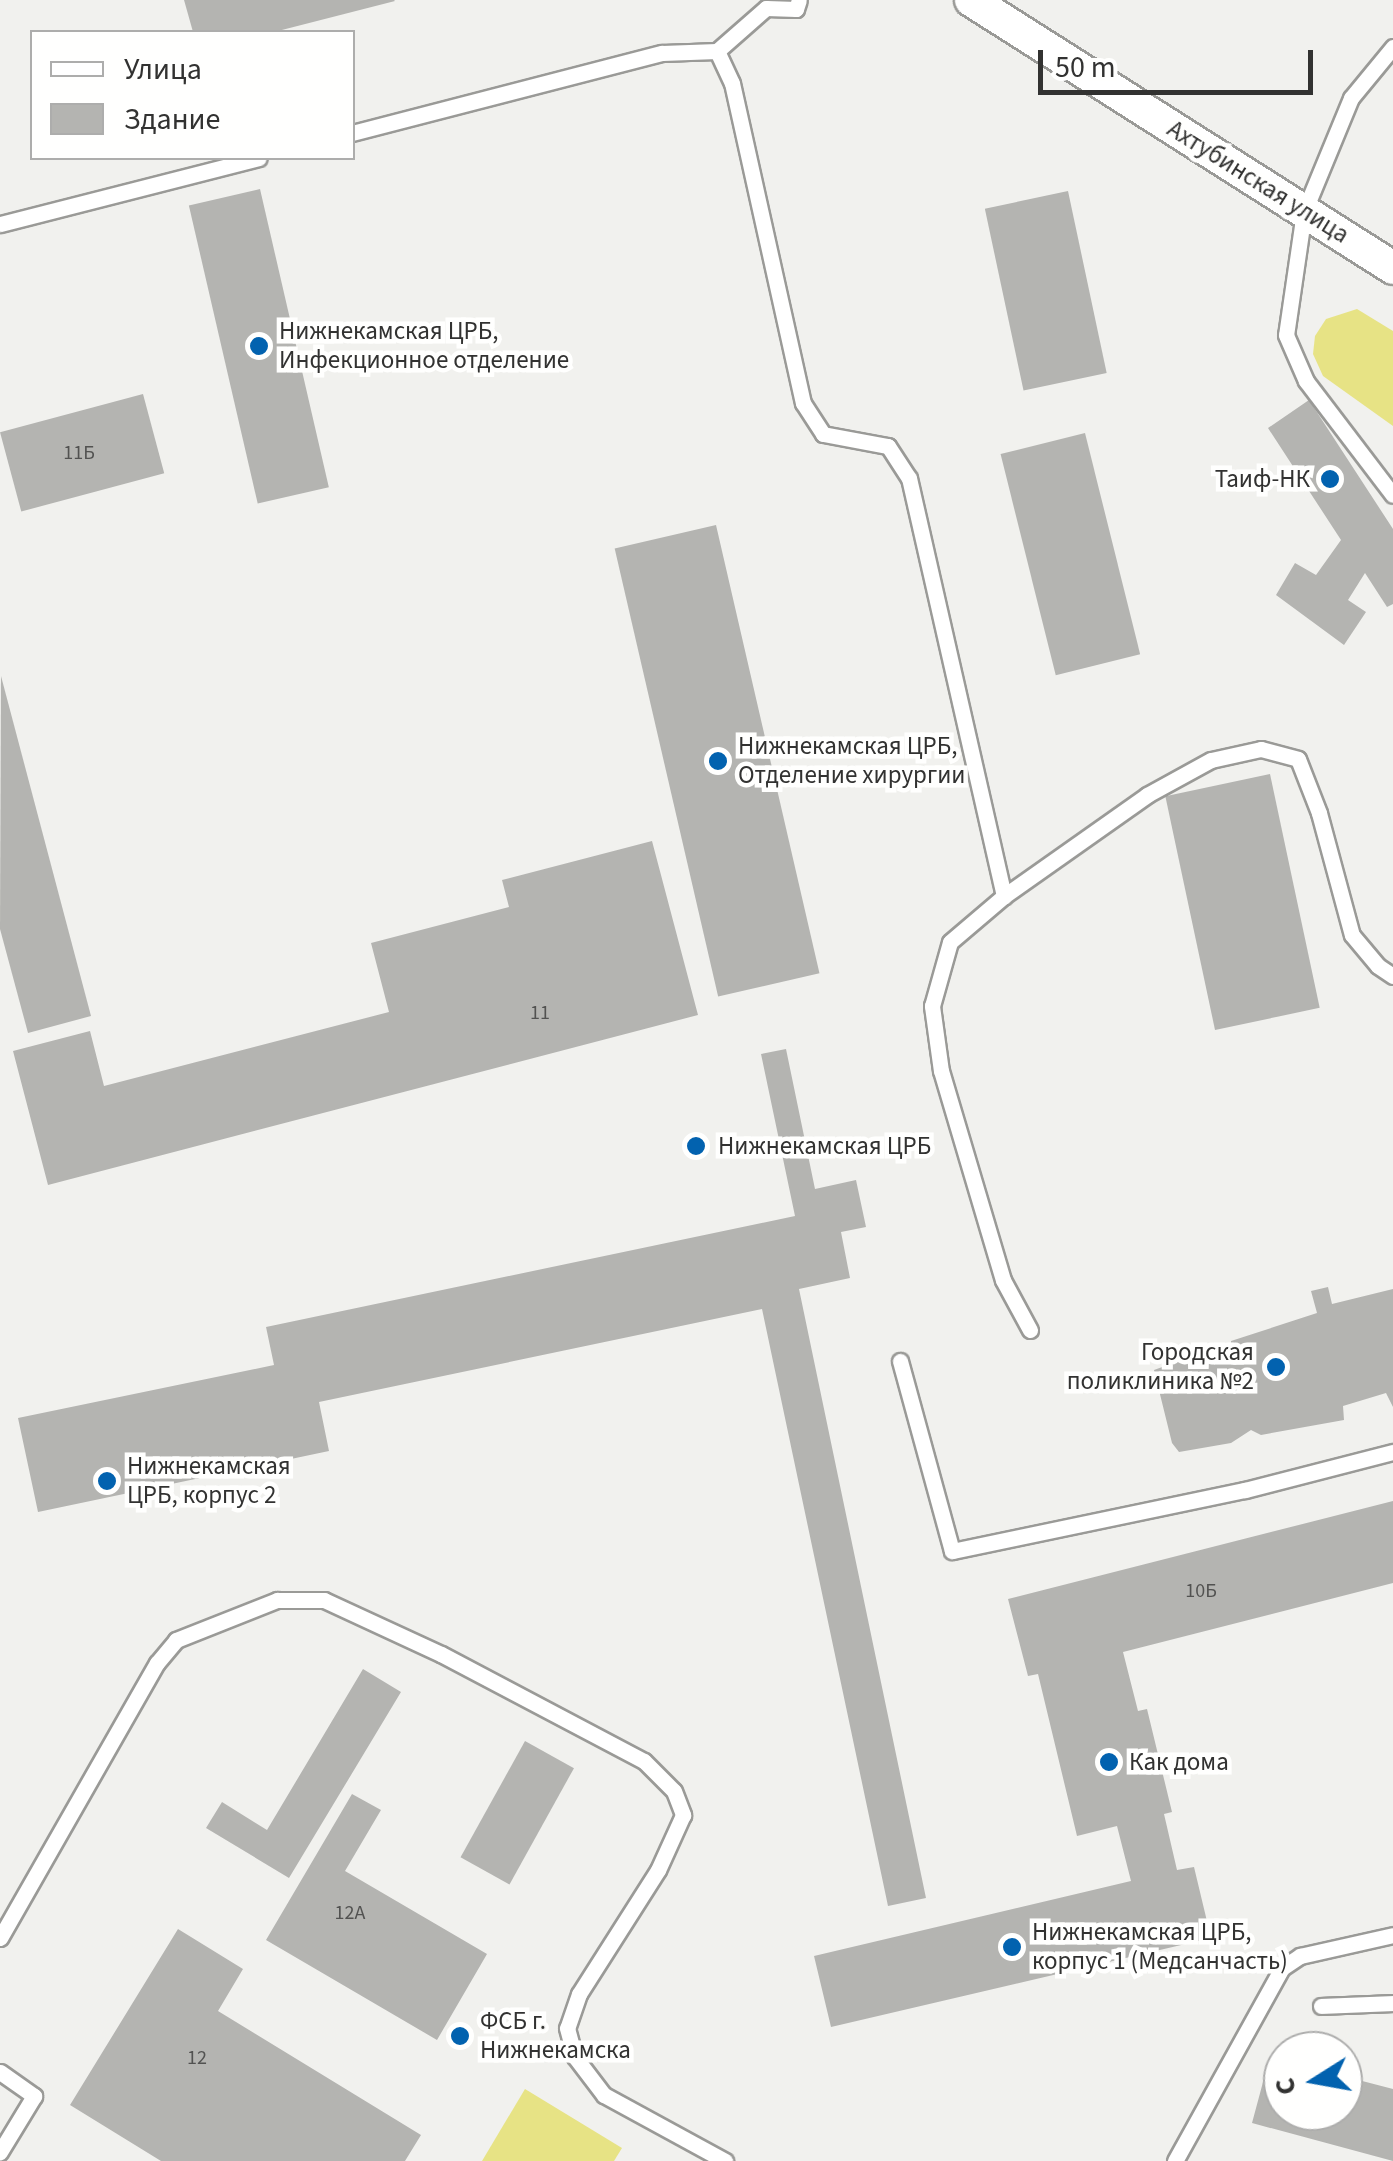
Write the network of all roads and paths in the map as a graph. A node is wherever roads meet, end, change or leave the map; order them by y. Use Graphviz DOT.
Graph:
graph roads {
  1 [pos="798,0"];
  2 [pos="971,0"];
  3 [pos="1393,47"];
  4 [pos="717,51"];
  5 [pos="355,132"];
  6 [pos="251,160"];
  7 [pos="1304,212"];
  8 [pos="0,224"];
  9 [pos="1393,268"];
  10 [pos="1393,495"];
  11 [pos="1004,896"];
  12 [pos="1393,976"];
  13 [pos="1030,1330"];
  14 [pos="900,1361"];
  15 [pos="1393,1452"];
  16 [pos="1393,1935"];
  17 [pos="0,1938"];
  18 [pos="1393,2003"];
  19 [pos="1321,2006"];
  20 [pos="0,2072"];
  21 [pos="0,2152"];
  22 [pos="725,2161"];
  23 [pos="1175,2161"];
  1 -- 4 [label="lane"];
  2 -- 7 [label="street, Ахтубинская улица"];
  3 -- 7 [label="lane"];
  4 -- 5 [label="lane"];
  4 -- 11 [label="lane"];
  6 -- 8 [label="lane"];
  7 -- 9 [label="street, Ахтубинская улица"];
  7 -- 10 [label="lane"];
  11 -- 12 [label="lane"];
  11 -- 13 [label="lane"];
  14 -- 15 [label="lane"];
  16 -- 23 [label="lane"];
  17 -- 22 [label="lane"];
  18 -- 19 [label="lane"];
  20 -- 21 [label="lane"];
}
